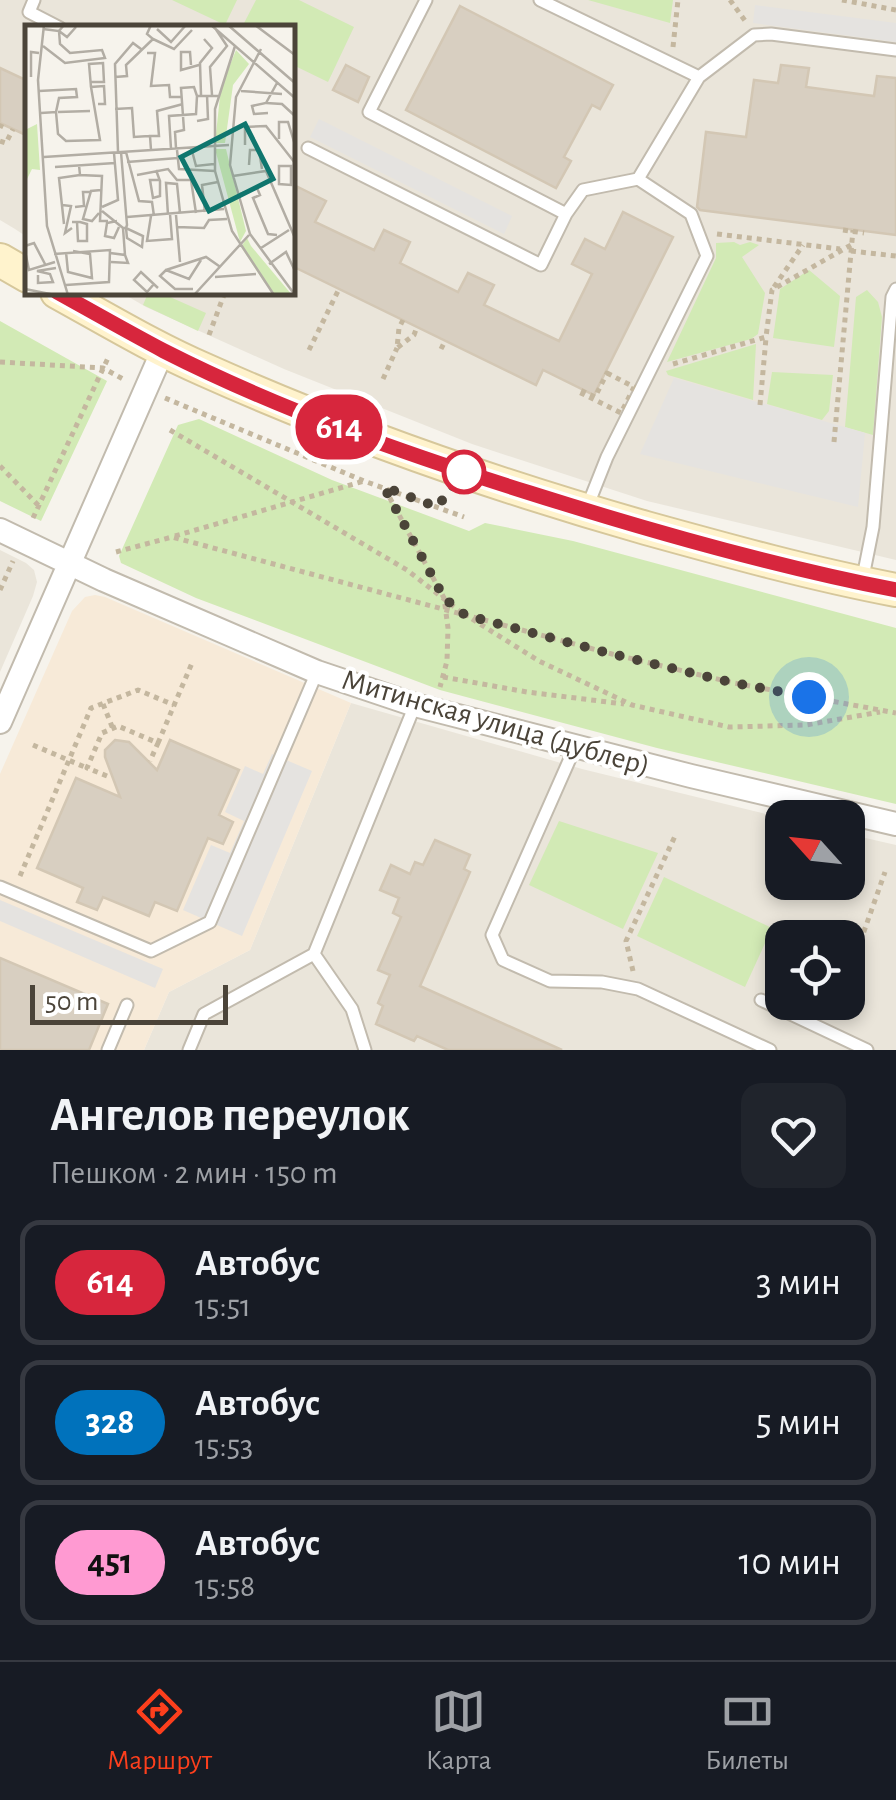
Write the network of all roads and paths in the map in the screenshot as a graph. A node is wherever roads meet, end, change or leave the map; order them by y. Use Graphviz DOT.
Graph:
graph roads {
  1 [pos="34,0"];
  2 [pos="426,0"];
  3 [pos="540,0"];
  4 [pos="678,0"];
  5 [pos="842,0"];
  6 [pos="896,10"];
  7 [pos="54,25"];
  8 [pos="896,50"];
  9 [pos="672,64"];
  10 [pos="700,77"];
  11 [pos="13,129"];
  12 [pos="0,140"];
  13 [pos="308,148"];
  14 [pos="638,179"];
  15 [pos="566,214"];
  16 [pos="843,230"];
  17 [pos="853,231"];
  18 [pos="864,233"];
  19 [pos="714,234"];
  20 [pos="803,245"];
  21 [pos="849,248"];
  22 [pos="896,256"];
  23 [pos="0,260"];
  24 [pos="25,274"];
  25 [pos="338,288"];
  26 [pos="772,290"];
  27 [pos="896,290"];
  28 [pos="63,295"];
  29 [pos="224,295"];
  30 [pos="403,320"];
  31 [pos="417,327"];
  32 [pos="208,335"];
  33 [pos="766,337"];
  34 [pos="445,341"];
  35 [pos="397,348"];
  36 [pos="441,349"];
  37 [pos="163,350"];
  38 [pos="310,350"];
  39 [pos="108,358"];
  40 [pos="0,362"];
  41 [pos="665,366"];
  42 [pos="103,368"];
  43 [pos="383,380"];
  44 [pos="144,390"];
  45 [pos="579,392"];
  46 [pos="760,405"];
  47 [pos="170,430"];
  48 [pos="834,442"];
  49 [pos="0,466"];
  50 [pos="364,480"];
  51 [pos="384,487"];
  52 [pos="296,502"];
  53 [pos="39,506"];
  54 [pos="586,511"];
  55 [pos="464,517"];
  56 [pos="32,521"];
  57 [pos="0,530"];
  58 [pos="172,537"];
  59 [pos="116,552"];
  60 [pos="15,558"];
  61 [pos="69,564"];
  62 [pos="862,584"];
  63 [pos="0,590"];
  64 [pos="896,590"];
  65 [pos="444,598"];
  66 [pos="446,610"];
  67 [pos="465,615"];
  68 [pos="192,663"];
  69 [pos="317,672"];
  70 [pos="443,677"];
  71 [pos="440,690"];
  72 [pos="103,704"];
  73 [pos="415,705"];
  74 [pos="632,705"];
  75 [pos="174,706"];
  76 [pos="883,711"];
  77 [pos="896,714"];
  78 [pos="0,722"];
  79 [pos="113,729"];
  80 [pos="158,743"];
  81 [pos="33,745"];
  82 [pos="576,745"];
  83 [pos="69,760"];
  84 [pos="150,761"];
  85 [pos="87,768"];
  86 [pos="106,776"];
  87 [pos="896,824"];
  88 [pos="676,834"];
  89 [pos="885,872"];
  90 [pos="0,887"];
  91 [pos="13,893"];
  92 [pos="865,929"];
  93 [pos="314,954"];
  94 [pos="638,988"];
  95 [pos="761,1000"];
  96 [pos="127,1006"];
  97 [pos="108,1050"];
  98 [pos="188,1050"];
  99 [pos="365,1050"];
  100 [pos="770,1050"];
  101 [pos="867,1050"];
  1 -- 7 [label="lane"];
  2 -- 15 [label="lane"];
  3 -- 9 [label="lane"];
  4 -- 9 [label="path"];
  5 -- 6 [label="path"];
  8 -- 10 [label="lane"];
  9 -- 10 [label="lane"];
  10 -- 14 [label="lane"];
  11 -- 12 [label="path"];
  13 -- 15 [label="lane"];
  14 -- 15 [label="lane"];
  14 -- 54 [label="lane"];
  16 -- 17 [label="path"];
  17 -- 18 [label="path"];
  17 -- 21 [label="path"];
  19 -- 20 [label="path"];
  20 -- 21 [label="path"];
  20 -- 26 [label="path"];
  21 -- 22 [label="path"];
  21 -- 26 [label="path"];
  21 -- 48 [label="path"];
  23 -- 24 [label="main road"];
  25 -- 38 [label="path"];
  26 -- 33 [label="path"];
  27 -- 62 [label="lane"];
  28 -- 37 [label="main road"];
  29 -- 32 [label="path"];
  30 -- 35 [label="path"];
  31 -- 35 [label="path"];
  33 -- 41 [label="path"];
  33 -- 46 [label="path"];
  34 -- 36 [label="path"];
  35 -- 43 [label="path"];
  37 -- 44 [label="street"];
  37 -- 54 [label="main road"];
  39 -- 42 [label="path"];
  40 -- 42 [label="path"];
  42 -- 44 [label="path"];
  42 -- 53 [label="path"];
  44 -- 50 [label="path"];
  44 -- 61 [label="street"];
  45 -- 45 [label="path"];
  47 -- 52 [label="path"];
  49 -- 53 [label="path"];
  50 -- 51 [label="path"];
  50 -- 52 [label="path"];
  51 -- 55 [label="path"];
  51 -- 65 [label="path"];
  52 -- 58 [label="path"];
  52 -- 65 [label="path"];
  53 -- 56 [label="path"];
  54 -- 62 [label="main road"];
  57 -- 61 [label="street, Митинская улица (дублер)"];
  58 -- 59 [label="path"];
  58 -- 66 [label="path"];
  60 -- 63 [label="path"];
  61 -- 69 [label="street, Митинская улица (дублер)"];
  61 -- 78 [label="street"];
  62 -- 64 [label="main road"];
  65 -- 66 [label="path"];
  65 -- 67 [label="path"];
  66 -- 67 [label="path"];
  66 -- 70 [label="path"];
  67 -- 74 [label="path"];
  67 -- 76 [label="path"];
  68 -- 75 [label="path"];
  69 -- 73 [label="street, Митинская улица (дублер)"];
  69 -- 91 [label="lane"];
  70 -- 71 [label="path"];
  70 -- 74 [label="path"];
  72 -- 75 [label="path"];
  72 -- 79 [label="path"];
  72 -- 83 [label="path"];
  73 -- 82 [label="street, Митинская улица (дублер)"];
  73 -- 93 [label="lane"];
  74 -- 76 [label="path"];
  75 -- 80 [label="path"];
  76 -- 77 [label="path"];
  79 -- 80 [label="path"];
  79 -- 85 [label="path"];
  80 -- 84 [label="path"];
  81 -- 83 [label="path"];
  82 -- 87 [label="street, Митинская улица (дублер)"];
  82 -- 94 [label="lane"];
  83 -- 85 [label="path"];
  83 -- 91 [label="path"];
  85 -- 86 [label="path"];
  88 -- 94 [label="path"];
  89 -- 92 [label="path"];
  90 -- 91 [label="lane"];
  93 -- 98 [label="lane"];
  93 -- 99 [label="lane"];
  94 -- 100 [label="lane"];
  95 -- 101 [label="lane"];
  96 -- 97 [label="lane"];
}
